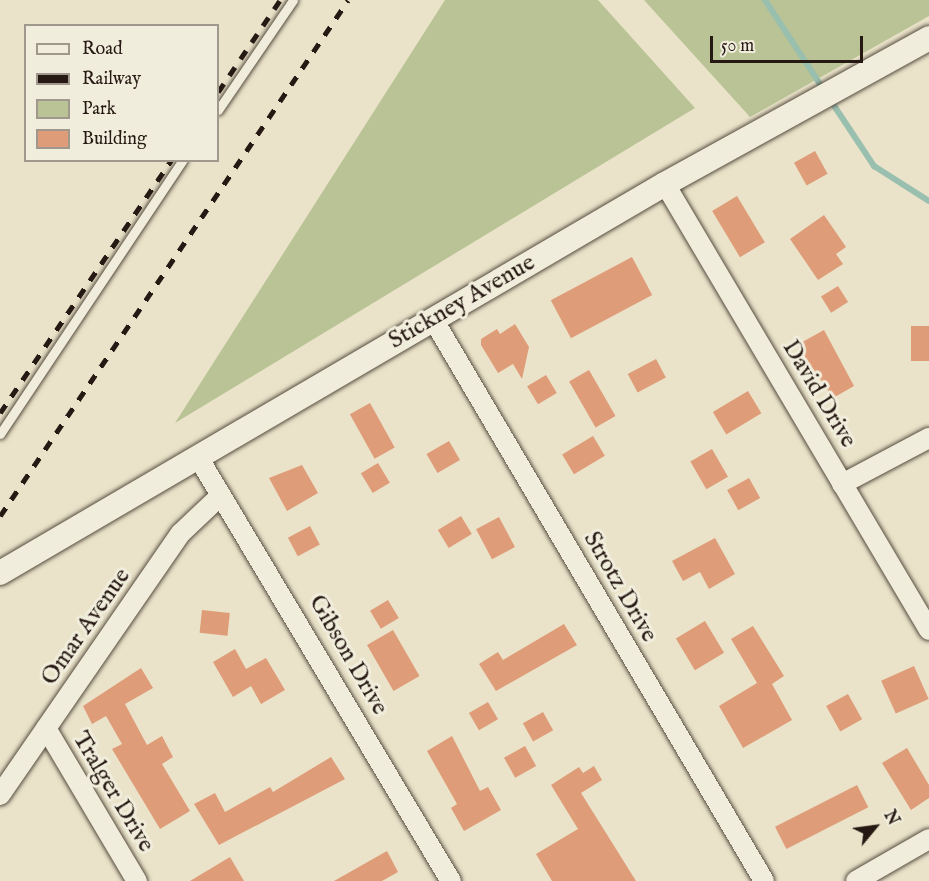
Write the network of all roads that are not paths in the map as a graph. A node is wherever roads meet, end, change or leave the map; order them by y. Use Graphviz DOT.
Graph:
graph roads {
  1 [pos="293,0"];
  2 [pos="929,38"];
  3 [pos="219,109"];
  4 [pos="182,162"];
  5 [pos="665,184"];
  6 [pos="433,319"];
  7 [pos="0,434"];
  8 [pos="929,438"];
  9 [pos="198,457"];
  10 [pos="842,484"];
  11 [pos="221,495"];
  12 [pos="0,573"];
  13 [pos="929,630"];
  14 [pos="46,728"];
  15 [pos="0,795"];
  16 [pos="929,839"];
  17 [pos="137,881"];
  18 [pos="451,881"];
  19 [pos="764,881"];
  20 [pos="855,881"];
  1 -- 3 [label="lane"];
  2 -- 5 [label="street, Stickney Avenue"];
  4 -- 7 [label="lane"];
  5 -- 6 [label="street, Stickney Avenue"];
  5 -- 10 [label="street, David Drive"];
  6 -- 9 [label="street, Stickney Avenue"];
  6 -- 19 [label="street, Strotz Drive"];
  8 -- 10 [label="street"];
  9 -- 11 [label="street, Gibson Drive"];
  9 -- 12 [label="street, Stickney Avenue"];
  10 -- 13 [label="street, David Drive"];
  11 -- 14 [label="street, Omar Avenue"];
  11 -- 18 [label="street, Gibson Drive"];
  14 -- 15 [label="street, Omar Avenue"];
  14 -- 17 [label="street, Tralger Drive"];
  16 -- 20 [label="street"];
}
